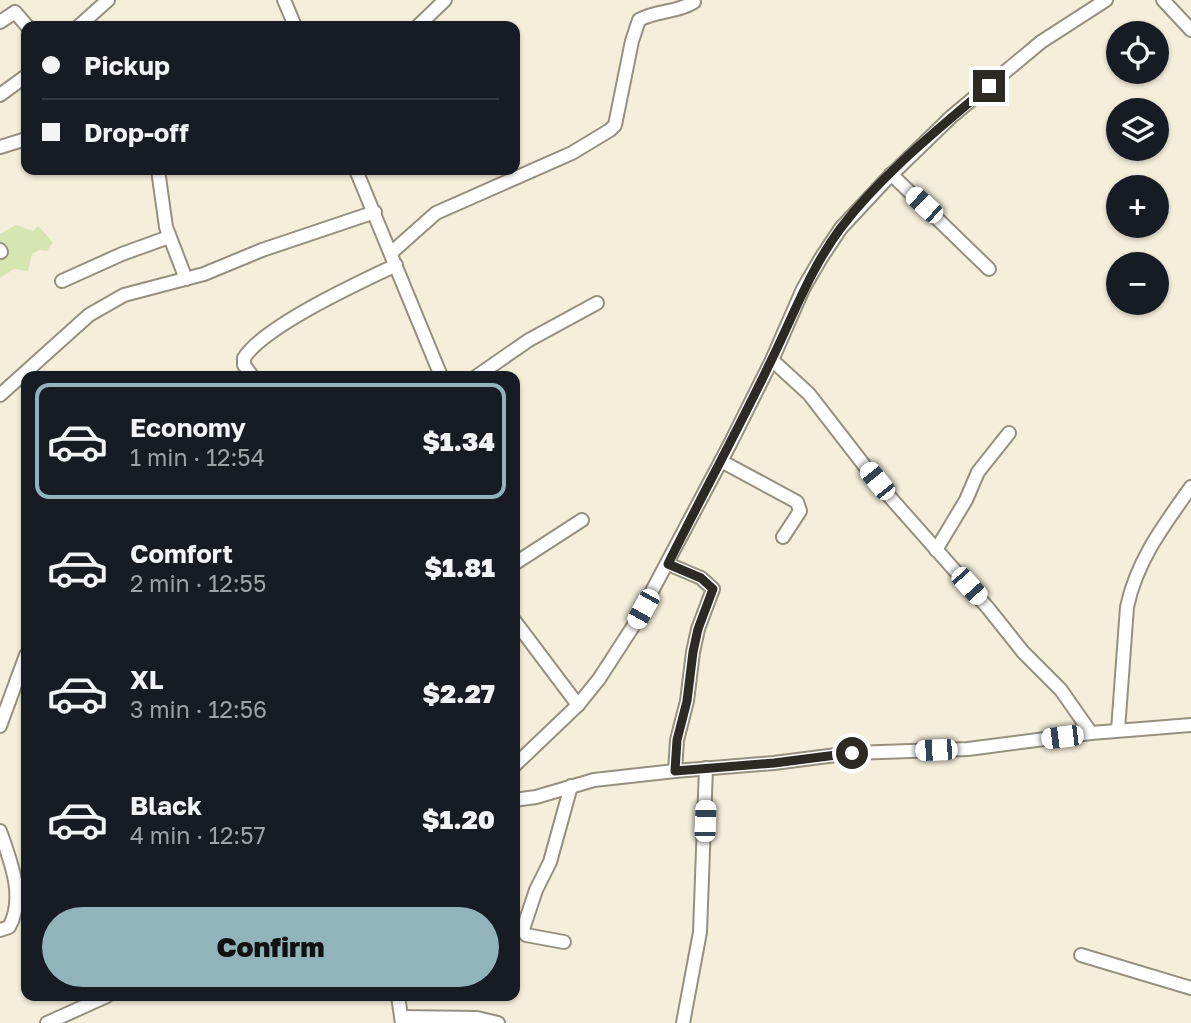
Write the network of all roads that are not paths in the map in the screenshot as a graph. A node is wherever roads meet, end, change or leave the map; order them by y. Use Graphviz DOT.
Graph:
graph roads {
  1 [pos="108,0"];
  2 [pos="284,0"];
  3 [pos="445,0"];
  4 [pos="1107,0"];
  5 [pos="1163,0"];
  6 [pos="694,2"];
  7 [pos="23,21"];
  8 [pos="85,21"];
  9 [pos="293,21"];
  10 [pos="423,21"];
  11 [pos="0,22"];
  12 [pos="1191,30"];
  13 [pos="21,80"];
  14 [pos="0,95"];
  15 [pos="21,141"];
  16 [pos="0,147"];
  17 [pos="891,174"];
  18 [pos="158,175"];
  19 [pos="358,175"];
  20 [pos="375,212"];
  21 [pos="169,237"];
  22 [pos="393,259"];
  23 [pos="989,269"];
  24 [pos="186,279"];
  25 [pos="62,281"];
  26 [pos="597,303"];
  27 [pos="772,360"];
  28 [pos="27,371"];
  29 [pos="248,371"];
  30 [pos="439,371"];
  31 [pos="484,371"];
  32 [pos="21,376"];
  33 [pos="0,395"];
  34 [pos="1009,433"];
  35 [pos="721,461"];
  36 [pos="1191,487"];
  37 [pos="582,520"];
  38 [pos="783,537"];
  39 [pos="936,550"];
  40 [pos="520,560"];
  41 [pos="668,564"];
  42 [pos="520,638"];
  43 [pos="21,669"];
  44 [pos="578,705"];
  45 [pos="1191,725"];
  46 [pos="0,726"];
  47 [pos="1118,730"];
  48 [pos="1091,733"];
  49 [pos="520,760"];
  50 [pos="706,768"];
  51 [pos="675,771"];
  52 [pos="571,786"];
  53 [pos="520,799"];
  54 [pos="0,831"];
  55 [pos="0,930"];
  56 [pos="564,942"];
  57 [pos="1081,955"];
  58 [pos="1191,988"];
  59 [pos="96,1001"];
  60 [pos="399,1001"];
  61 [pos="402,1020"];
  62 [pos="47,1023"];
  63 [pos="498,1023"];
  64 [pos="683,1023"];
  1 -- 8 [label="street"];
  2 -- 9 [label="street"];
  3 -- 10 [label="street"];
  4 -- 17 [label="street"];
  5 -- 12 [label="street"];
  6 -- 22 [label="street"];
  7 -- 11 [label="street"];
  13 -- 14 [label="street"];
  15 -- 16 [label="street"];
  17 -- 23 [label="street"];
  17 -- 27 [label="street"];
  18 -- 21 [label="street"];
  19 -- 20 [label="street"];
  20 -- 22 [label="street"];
  20 -- 24 [label="street"];
  21 -- 24 [label="street"];
  21 -- 25 [label="street"];
  22 -- 29 [label="street"];
  22 -- 30 [label="street"];
  24 -- 28 [label="street"];
  26 -- 31 [label="street"];
  27 -- 35 [label="street"];
  27 -- 39 [label="street"];
  32 -- 33 [label="street"];
  34 -- 39 [label="street"];
  35 -- 38 [label="street"];
  35 -- 41 [label="street"];
  36 -- 47 [label="street"];
  37 -- 40 [label="street"];
  39 -- 48 [label="street"];
  41 -- 44 [label="street"];
  41 -- 51 [label="street"];
  42 -- 44 [label="street"];
  43 -- 46 [label="street"];
  44 -- 49 [label="street"];
  45 -- 47 [label="street"];
  47 -- 48 [label="street"];
  48 -- 50 [label="street"];
  50 -- 51 [label="street"];
  50 -- 64 [label="street"];
  51 -- 52 [label="street"];
  52 -- 53 [label="street"];
  52 -- 56 [label="street"];
  54 -- 55 [label="street"];
  57 -- 58 [label="street"];
  59 -- 62 [label="street"];
  60 -- 61 [label="street"];
  61 -- 63 [label="street"];
}
